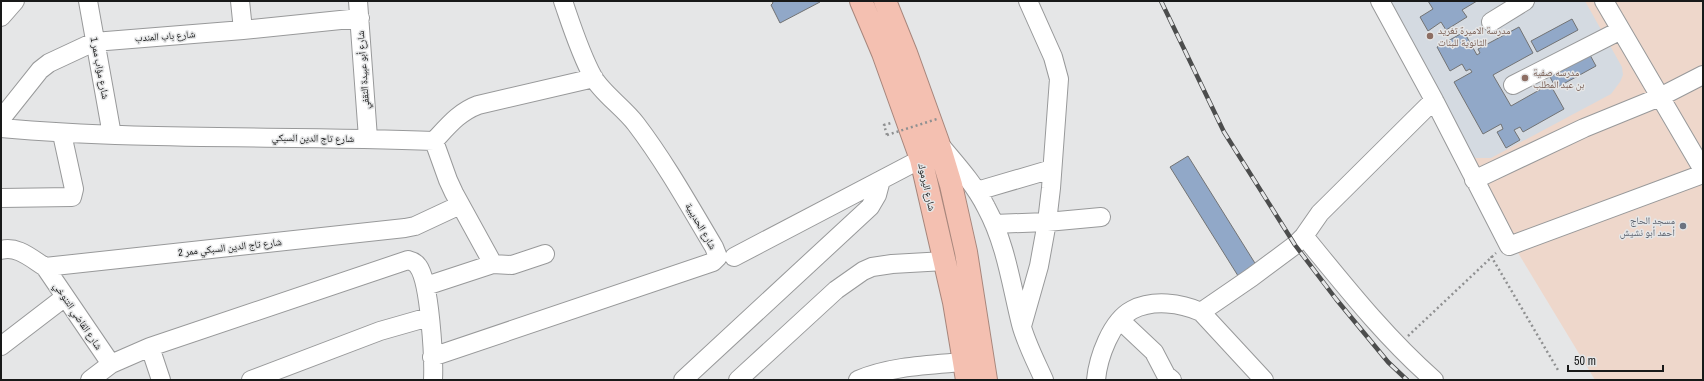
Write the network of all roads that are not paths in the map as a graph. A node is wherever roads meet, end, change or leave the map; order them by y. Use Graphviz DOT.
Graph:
graph roads {
  1 [pos="14,1"];
  2 [pos="88,1"];
  3 [pos="240,1"];
  4 [pos="563,1"];
  5 [pos="861,1"];
  6 [pos="885,1"];
  7 [pos="1028,1"];
  8 [pos="1380,1"];
  9 [pos="1525,1"];
  10 [pos="1604,1"];
  11 [pos="359,10"];
  12 [pos="1,18"];
  13 [pos="1491,22"];
  14 [pos="243,30"];
  15 [pos="1621,30"];
  16 [pos="94,42"];
  17 [pos="1703,75"];
  18 [pos="594,78"];
  19 [pos="1513,86"];
  20 [pos="1660,97"];
  21 [pos="1434,100"];
  22 [pos="1,119"];
  23 [pos="1,128"];
  24 [pos="62,134"];
  25 [pos="112,135"];
  26 [pos="368,138"];
  27 [pos="434,141"];
  28 [pos="938,142"];
  29 [pos="921,158"];
  30 [pos="1052,169"];
  31 [pos="1703,170"];
  32 [pos="1703,174"];
  33 [pos="881,180"];
  34 [pos="1474,180"];
  35 [pos="951,185"];
  36 [pos="928,188"];
  37 [pos="977,191"];
  38 [pos="1,198"];
  39 [pos="460,205"];
  40 [pos="1101,217"];
  41 [pos="1047,222"];
  42 [pos="994,224"];
  43 [pos="1304,236"];
  44 [pos="1,250"];
  45 [pos="544,254"];
  46 [pos="734,257"];
  47 [pos="945,261"];
  48 [pos="493,264"];
  49 [pos="45,267"];
  50 [pos="426,286"];
  51 [pos="65,297"];
  52 [pos="1201,312"];
  53 [pos="429,316"];
  54 [pos="1120,320"];
  55 [pos="1022,326"];
  56 [pos="1,346"];
  57 [pos="150,347"];
  58 [pos="432,357"];
  59 [pos="111,364"];
  60 [pos="966,371"];
  61 [pos="1167,378"];
  62 [pos="90,380"];
  63 [pos="161,380"];
  64 [pos="251,380"];
  65 [pos="433,380"];
  66 [pos="683,380"];
  67 [pos="738,380"];
  68 [pos="858,380"];
  69 [pos="986,380"];
  70 [pos="1044,380"];
  71 [pos="1096,380"];
  72 [pos="1264,380"];
  73 [pos="1434,380"];
  1 -- 12 [label="street"];
  2 -- 16 [label="street, شارع مؤاب ممر 1"];
  3 -- 14 [label="street"];
  4 -- 18 [label="street, شارع الحديبية"];
  5 -- 29 [label="highway, شارع اليرموك"];
  6 -- 28 [label="highway"];
  7 -- 30 [label="street"];
  8 -- 21 [label="street"];
  9 -- 13 [label="street"];
  10 -- 15 [label="street"];
  11 -- 14 [label="street, شارع باب المندب"];
  11 -- 26 [label="street, شارع أبو عبيدة الثقفي"];
  14 -- 16 [label="street, شارع باب المندب"];
  15 -- 19 [label="street"];
  15 -- 20 [label="street"];
  16 -- 22 [label="street, شارع باب المندب"];
  16 -- 25 [label="street, شارع مؤاب ممر 1"];
  17 -- 20 [label="street"];
  18 -- 27 [label="street"];
  18 -- 58 [label="street, شارع الحديبية"];
  20 -- 31 [label="street"];
  20 -- 34 [label="street"];
  21 -- 34 [label="street"];
  21 -- 43 [label="street"];
  23 -- 24 [label="street, شارع تاج الدين السبكي"];
  24 -- 25 [label="street, شارع تاج الدين السبكي"];
  24 -- 38 [label="street"];
  25 -- 26 [label="street, شارع تاج الدين السبكي"];
  26 -- 27 [label="street, شارع تاج الدين السبكي"];
  27 -- 39 [label="street"];
  28 -- 35 [label="highway"];
  28 -- 37 [label="street"];
  29 -- 33 [label="street"];
  29 -- 36 [label="highway, شارع اليرموك"];
  30 -- 37 [label="street"];
  30 -- 41 [label="street"];
  32 -- 34 [label="street"];
  33 -- 46 [label="street"];
  33 -- 66 [label="street"];
  35 -- 36 [label="highway"];
  35 -- 69 [label="highway"];
  36 -- 47 [label="highway, شارع اليرموك"];
  37 -- 42 [label="street"];
  39 -- 48 [label="street"];
  39 -- 49 [label="street, شارع تاج الدين السبكي ممر 2"];
  40 -- 41 [label="street"];
  41 -- 42 [label="street"];
  41 -- 55 [label="street"];
  42 -- 55 [label="street"];
  43 -- 52 [label="street"];
  43 -- 73 [label="street"];
  44 -- 49 [label="street"];
  45 -- 48 [label="street"];
  47 -- 60 [label="highway, شارع اليرموك"];
  47 -- 67 [label="street"];
  48 -- 50 [label="street"];
  49 -- 51 [label="street, شارع القاضي التنوخي"];
  50 -- 53 [label="street"];
  50 -- 57 [label="street"];
  51 -- 56 [label="street"];
  51 -- 59 [label="street, شارع القاضي التنوخي"];
  52 -- 54 [label="street"];
  52 -- 72 [label="street"];
  53 -- 58 [label="street"];
  53 -- 64 [label="street"];
  54 -- 61 [label="street"];
  54 -- 71 [label="street"];
  55 -- 70 [label="street"];
  57 -- 59 [label="street"];
  57 -- 63 [label="street"];
  58 -- 65 [label="street"];
  59 -- 62 [label="street"];
  60 -- 68 [label="street"];
}
